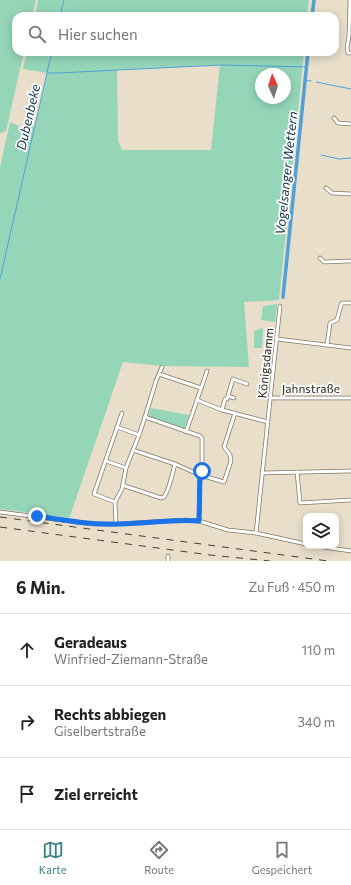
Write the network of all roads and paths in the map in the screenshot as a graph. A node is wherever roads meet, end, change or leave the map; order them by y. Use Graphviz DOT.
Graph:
graph roads {
  1 [pos="350,0"];
  2 [pos="351,53"];
  3 [pos="334,118"];
  4 [pos="351,124"];
  5 [pos="326,188"];
  6 [pos="351,194"];
  7 [pos="320,258"];
  8 [pos="351,261"];
  9 [pos="351,303"];
  10 [pos="280,306"];
  11 [pos="277,339"];
  12 [pos="327,345"];
  13 [pos="351,348"];
  14 [pos="162,367"];
  15 [pos="207,371"];
  16 [pos="159,374"];
  17 [pos="247,384"];
  18 [pos="201,388"];
  19 [pos="228,396"];
  20 [pos="234,398"];
  21 [pos="270,398"];
  22 [pos="351,398"];
  23 [pos="197,400"];
  24 [pos="222,410"];
  25 [pos="122,413"];
  26 [pos="235,413"];
  27 [pos="145,417"];
  28 [pos="268,422"];
  29 [pos="117,427"];
  30 [pos="186,432"];
  31 [pos="139,435"];
  32 [pos="133,450"];
  33 [pos="106,461"];
  34 [pos="175,464"];
  35 [pos="126,468"];
  36 [pos="351,471"];
  37 [pos="297,472"];
  38 [pos="262,473"];
  39 [pos="200,475"];
  40 [pos="122,485"];
  41 [pos="351,500"];
  42 [pos="115,502"];
  43 [pos="0,512"];
  44 [pos="199,521"];
  45 [pos="116,524"];
  46 [pos="256,533"];
  47 [pos="303,543"];
  48 [pos="337,549"];
  49 [pos="351,551"];
  50 [pos="168,556"];
  51 [pos="168,561"];
  1 -- 2 [label="street"];
  3 -- 4 [label="street"];
  5 -- 6 [label="street"];
  7 -- 8 [label="street"];
  9 -- 12 [label="street"];
  10 -- 11 [label="street, Königsdamm"];
  11 -- 12 [label="street"];
  11 -- 21 [label="street, Königsdamm"];
  12 -- 13 [label="street"];
  14 -- 16 [label="street"];
  15 -- 18 [label="street"];
  16 -- 18 [label="street"];
  16 -- 27 [label="street"];
  17 -- 19 [label="street"];
  18 -- 23 [label="street"];
  19 -- 20 [label="street"];
  19 -- 24 [label="street"];
  21 -- 22 [label="street, Jahnstraße"];
  21 -- 28 [label="street, Königsdamm"];
  23 -- 24 [label="street"];
  23 -- 30 [label="street"];
  24 -- 26 [label="street"];
  25 -- 29 [label="street"];
  26 -- 28 [label="street"];
  26 -- 39 [label="street"];
  27 -- 30 [label="street"];
  27 -- 31 [label="street"];
  28 -- 38 [label="street, Königsdamm"];
  29 -- 31 [label="street"];
  29 -- 33 [label="street"];
  30 -- 39 [label="street"];
  31 -- 32 [label="street"];
  32 -- 34 [label="street"];
  32 -- 35 [label="street"];
  33 -- 35 [label="street"];
  33 -- 42 [label="street"];
  34 -- 39 [label="street"];
  34 -- 40 [label="street"];
  35 -- 40 [label="street"];
  36 -- 37 [label="street"];
  37 -- 38 [label="street"];
  37 -- 41 [label="street"];
  38 -- 46 [label="street, Königsdamm"];
  39 -- 44 [label="street"];
  40 -- 42 [label="street"];
  42 -- 45 [label="street"];
  43 -- 45 [label="street"];
  44 -- 45 [label="street"];
  44 -- 46 [label="street"];
  46 -- 47 [label="street"];
  48 -- 49 [label="street"];
  50 -- 51 [label="street"];
}
